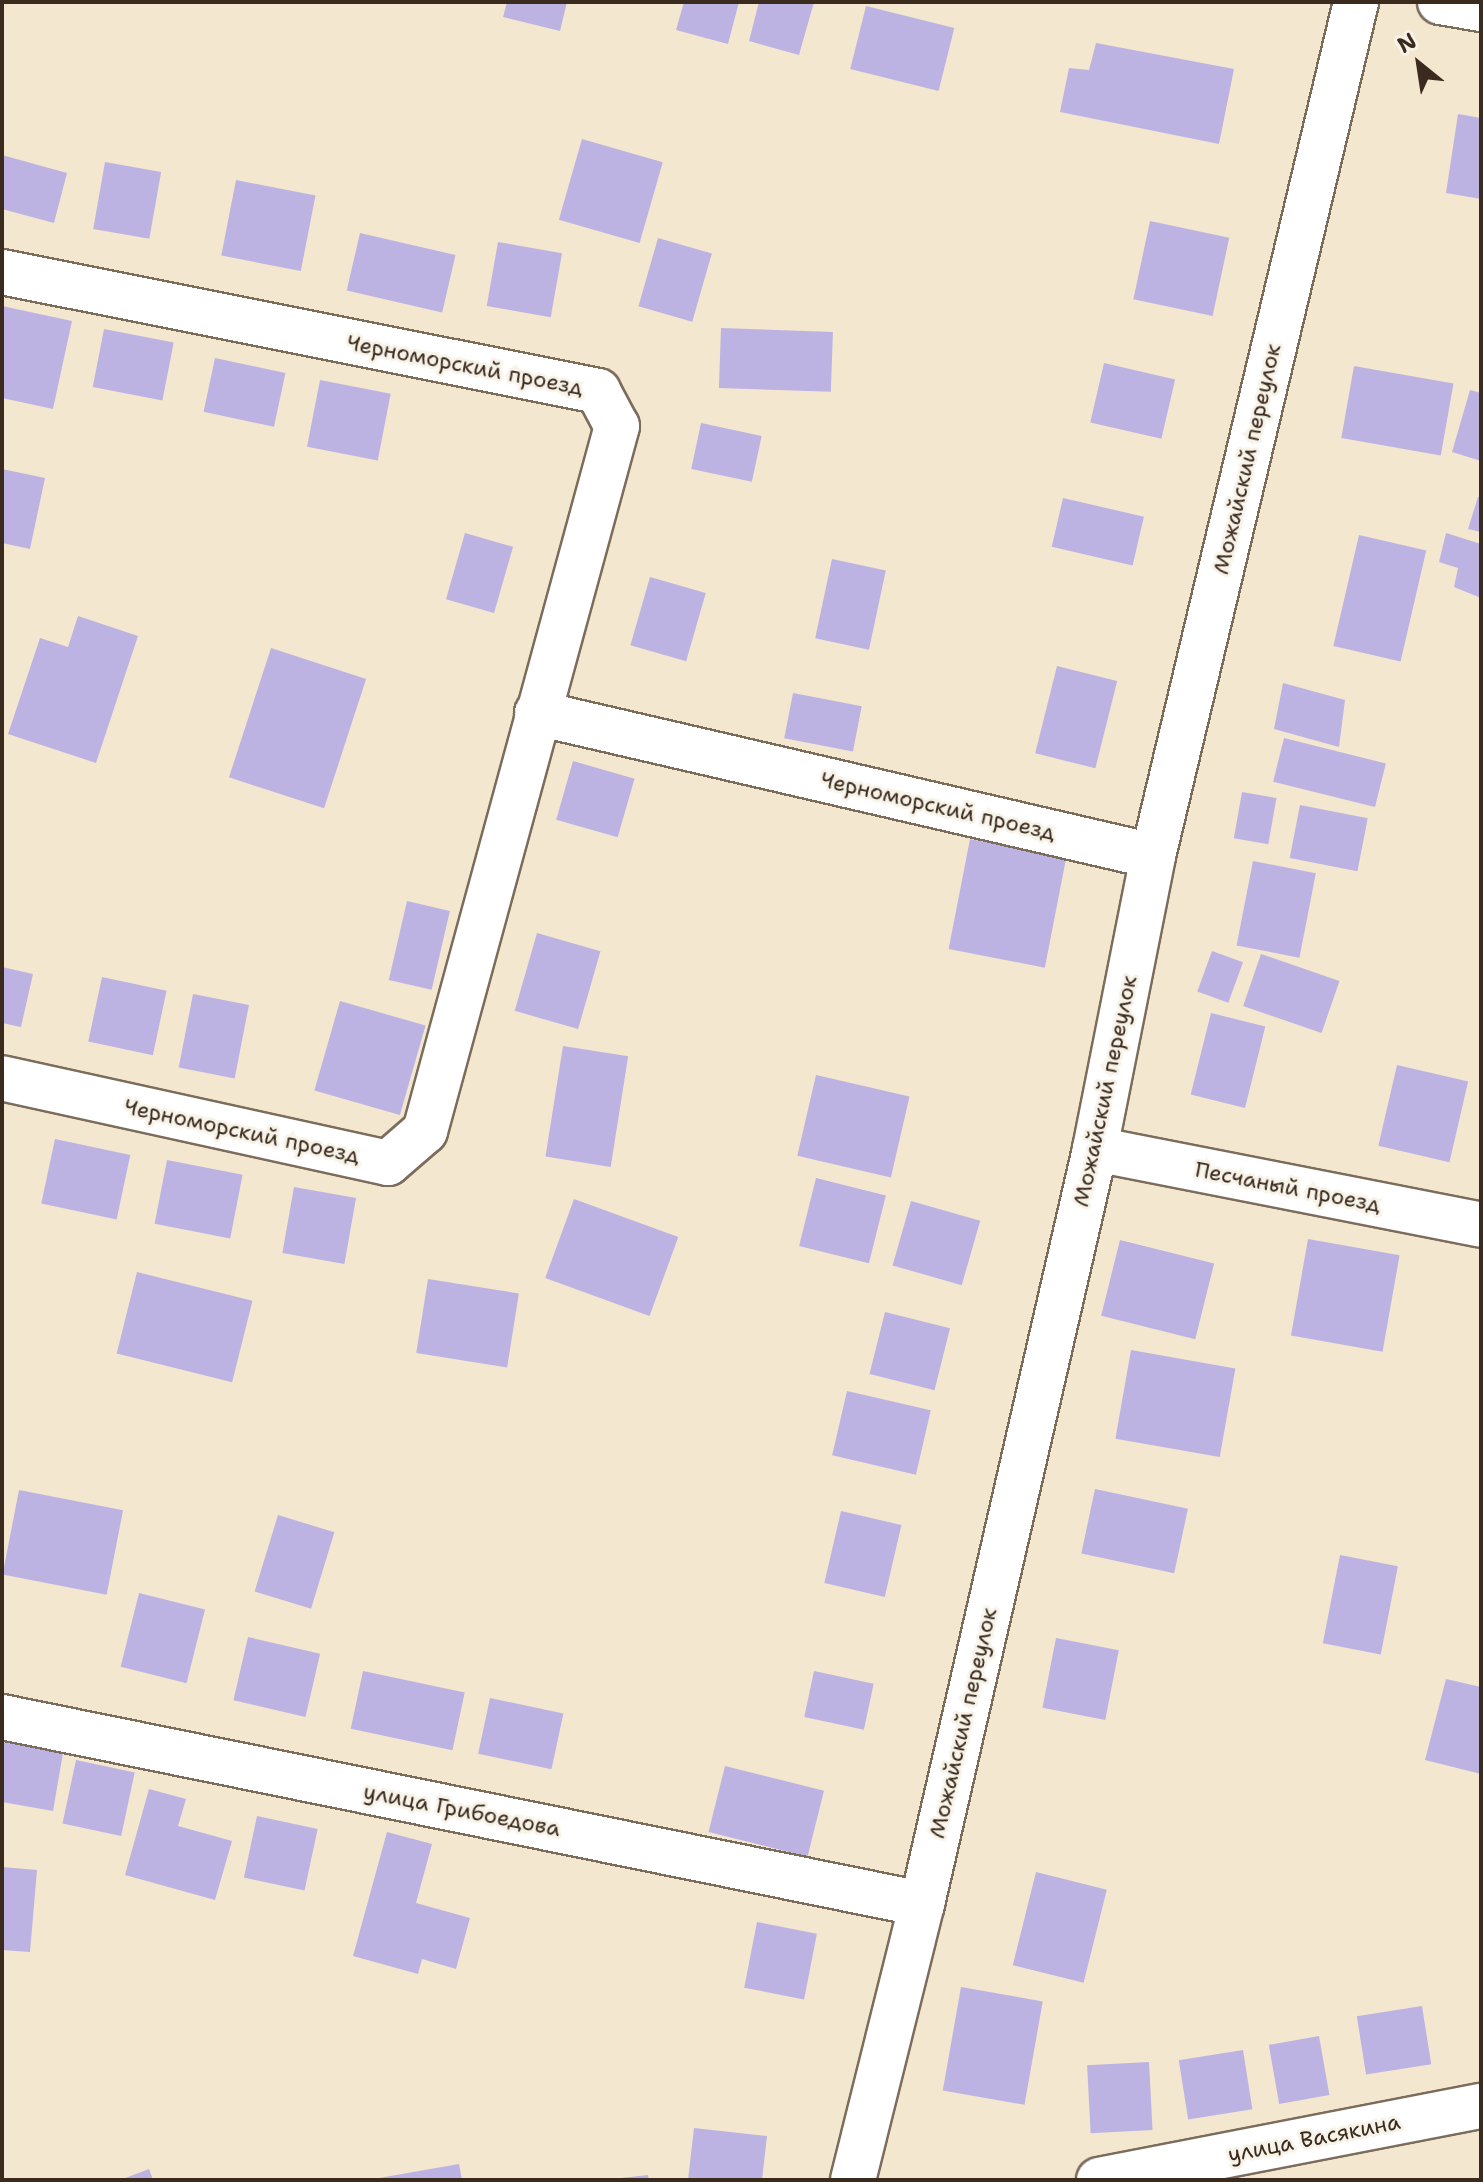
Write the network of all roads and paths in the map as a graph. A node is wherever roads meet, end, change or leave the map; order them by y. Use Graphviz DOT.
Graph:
graph roads {
  1 [pos="1356,2"];
  2 [pos="1440,2"];
  3 [pos="1481,9"];
  4 [pos="2,272"];
  5 [pos="537,713"];
  6 [pos="1153,856"];
  7 [pos="2,1078"];
  8 [pos="1095,1149"];
  9 [pos="1481,1225"];
  10 [pos="2,1717"];
  11 [pos="922,1904"];
  12 [pos="1481,2106"];
  13 [pos="853,2180"];
  14 [pos="1099,2180"];
  1 -- 6 [label="street, Можайский переулок"];
  2 -- 3 [label="street"];
  4 -- 5 [label="street, Черноморский проезд"];
  5 -- 6 [label="street, Черноморский проезд"];
  5 -- 7 [label="street, Черноморский проезд"];
  6 -- 8 [label="street, Можайский переулок"];
  8 -- 9 [label="street, Песчаный проезд"];
  8 -- 11 [label="street, Можайский переулок"];
  10 -- 11 [label="street, улица Грибоедова"];
  11 -- 13 [label="street, Можайский переулок"];
  12 -- 14 [label="street, улица Васякина"];
}
